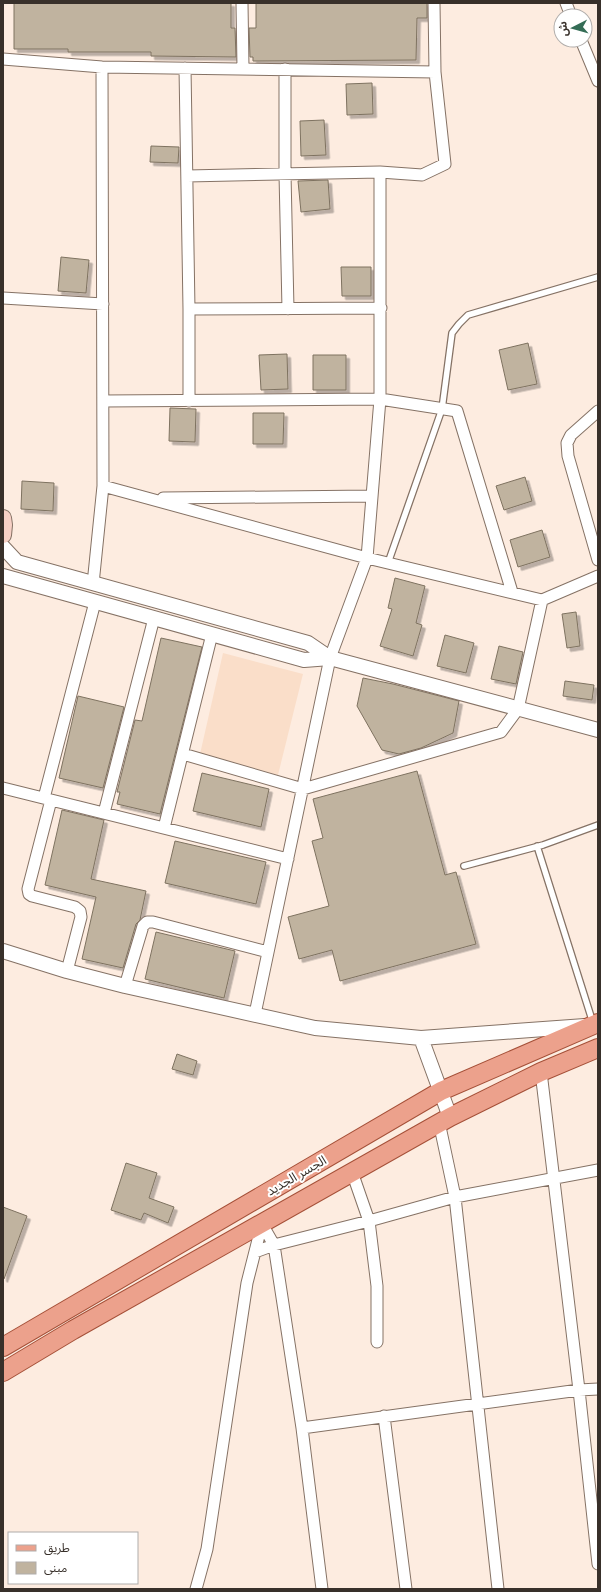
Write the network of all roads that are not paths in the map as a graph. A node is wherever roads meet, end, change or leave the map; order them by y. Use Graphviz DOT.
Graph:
graph roads {
  1 [pos="242,3"];
  2 [pos="434,3"];
  3 [pos="584,48"];
  4 [pos="3,59"];
  5 [pos="102,67"];
  6 [pos="185,68"];
  7 [pos="243,68"];
  8 [pos="285,68"];
  9 [pos="435,72"];
  10 [pos="598,81"];
  11 [pos="380,172"];
  12 [pos="284,174"];
  13 [pos="187,176"];
  14 [pos="598,277"];
  15 [pos="3,298"];
  16 [pos="103,304"];
  17 [pos="381,308"];
  18 [pos="189,309"];
  19 [pos="288,309"];
  20 [pos="380,399"];
  21 [pos="103,401"];
  22 [pos="189,401"];
  23 [pos="442,409"];
  24 [pos="598,411"];
  25 [pos="103,486"];
  26 [pos="372,496"];
  27 [pos="148,498"];
  28 [pos="3,518"];
  29 [pos="3,535"];
  30 [pos="3,548"];
  31 [pos="367,558"];
  32 [pos="598,560"];
  33 [pos="388,563"];
  34 [pos="3,576"];
  35 [pos="598,576"];
  36 [pos="93,584"];
  37 [pos="512,592"];
  38 [pos="542,600"];
  39 [pos="95,602"];
  40 [pos="154,618"];
  41 [pos="212,634"];
  42 [pos="330,658"];
  43 [pos="518,709"];
  44 [pos="598,730"];
  45 [pos="183,754"];
  46 [pos="3,788"];
  47 [pos="303,789"];
  48 [pos="47,799"];
  49 [pos="104,813"];
  50 [pos="598,825"];
  51 [pos="164,828"];
  52 [pos="537,846"];
  53 [pos="288,859"];
  54 [pos="464,866"];
  55 [pos="3,951"];
  56 [pos="268,952"];
  57 [pos="67,971"];
  58 [pos="125,986"];
  59 [pos="255,1014"];
  60 [pos="596,1024"];
  61 [pos="421,1038"];
  62 [pos="598,1048"];
  63 [pos="541,1072"];
  64 [pos="441,1091"];
  65 [pos="444,1120"];
  66 [pos="598,1170"];
  67 [pos="352,1172"];
  68 [pos="554,1178"];
  69 [pos="455,1197"];
  70 [pos="369,1221"];
  71 [pos="262,1224"];
  72 [pos="274,1245"];
  73 [pos="255,1252"];
  74 [pos="377,1342"];
  75 [pos="3,1346"];
  76 [pos="3,1372"];
  77 [pos="598,1389"];
  78 [pos="579,1390"];
  79 [pos="477,1404"];
  80 [pos="384,1416"];
  81 [pos="302,1428"];
  82 [pos="595,1508"];
  83 [pos="598,1564"];
  84 [pos="196,1589"];
  85 [pos="322,1589"];
  86 [pos="406,1589"];
  87 [pos="498,1589"];
  1 -- 7 [label="street"];
  2 -- 9 [label="street"];
  3 -- 10 [label="street"];
  4 -- 5 [label="street"];
  5 -- 6 [label="street"];
  5 -- 16 [label="street"];
  6 -- 7 [label="street"];
  6 -- 13 [label="street"];
  7 -- 8 [label="street"];
  8 -- 9 [label="street"];
  8 -- 12 [label="street"];
  9 -- 11 [label="street"];
  11 -- 12 [label="street"];
  11 -- 17 [label="street"];
  12 -- 13 [label="street"];
  12 -- 19 [label="street"];
  13 -- 18 [label="street"];
  14 -- 23 [label="lane"];
  15 -- 16 [label="street"];
  16 -- 21 [label="street"];
  17 -- 19 [label="street"];
  17 -- 20 [label="street"];
  18 -- 19 [label="street"];
  18 -- 22 [label="street"];
  20 -- 22 [label="street"];
  20 -- 23 [label="street"];
  20 -- 26 [label="street"];
  21 -- 22 [label="street"];
  21 -- 25 [label="street"];
  23 -- 33 [label="lane"];
  23 -- 37 [label="street"];
  24 -- 32 [label="street"];
  25 -- 27 [label="street"];
  25 -- 36 [label="street"];
  26 -- 27 [label="street"];
  26 -- 31 [label="street"];
  27 -- 31 [label="street"];
  28 -- 29 [label="main road"];
  30 -- 36 [label="street"];
  31 -- 33 [label="street"];
  31 -- 42 [label="street"];
  33 -- 37 [label="street"];
  34 -- 39 [label="street"];
  35 -- 38 [label="street"];
  36 -- 42 [label="street"];
  37 -- 38 [label="street"];
  38 -- 43 [label="street"];
  39 -- 40 [label="street"];
  39 -- 48 [label="street"];
  40 -- 41 [label="street"];
  40 -- 49 [label="street"];
  41 -- 42 [label="street"];
  41 -- 45 [label="street"];
  42 -- 43 [label="street"];
  42 -- 47 [label="street"];
  43 -- 44 [label="street"];
  43 -- 47 [label="street"];
  45 -- 47 [label="street"];
  45 -- 51 [label="street"];
  46 -- 48 [label="street"];
  47 -- 53 [label="street"];
  48 -- 49 [label="street"];
  48 -- 57 [label="street"];
  49 -- 51 [label="street"];
  50 -- 52 [label="lane"];
  51 -- 53 [label="street"];
  52 -- 54 [label="lane"];
  52 -- 60 [label="lane"];
  53 -- 56 [label="street"];
  55 -- 57 [label="street"];
  56 -- 58 [label="street"];
  56 -- 59 [label="street"];
  57 -- 58 [label="street"];
  58 -- 59 [label="street"];
  59 -- 61 [label="street"];
  60 -- 61 [label="street"];
  60 -- 64 [label="main road, الجسر الجديد"];
  61 -- 64 [label="street"];
  62 -- 63 [label="main road, الجسر الجديد"];
  63 -- 65 [label="main road, الجسر الجديد"];
  63 -- 68 [label="street"];
  64 -- 65 [label="street"];
  64 -- 75 [label="main road, الجسر الجديد"];
  65 -- 67 [label="main road, الجسر الجديد"];
  65 -- 69 [label="street"];
  66 -- 68 [label="street"];
  67 -- 70 [label="street"];
  67 -- 71 [label="main road, الجسر الجديد"];
  68 -- 69 [label="street"];
  68 -- 78 [label="street"];
  69 -- 70 [label="street"];
  69 -- 79 [label="street"];
  70 -- 72 [label="street"];
  70 -- 74 [label="street"];
  71 -- 72 [label="street"];
  71 -- 73 [label="street"];
  71 -- 76 [label="main road, الجسر الجديد"];
  72 -- 73 [label="street"];
  72 -- 81 [label="street"];
  73 -- 84 [label="street"];
  77 -- 78 [label="street"];
  78 -- 79 [label="street"];
  78 -- 82 [label="street"];
  79 -- 80 [label="street"];
  79 -- 87 [label="street"];
  80 -- 81 [label="street"];
  80 -- 86 [label="street"];
  81 -- 85 [label="street"];
  82 -- 83 [label="street"];
}
